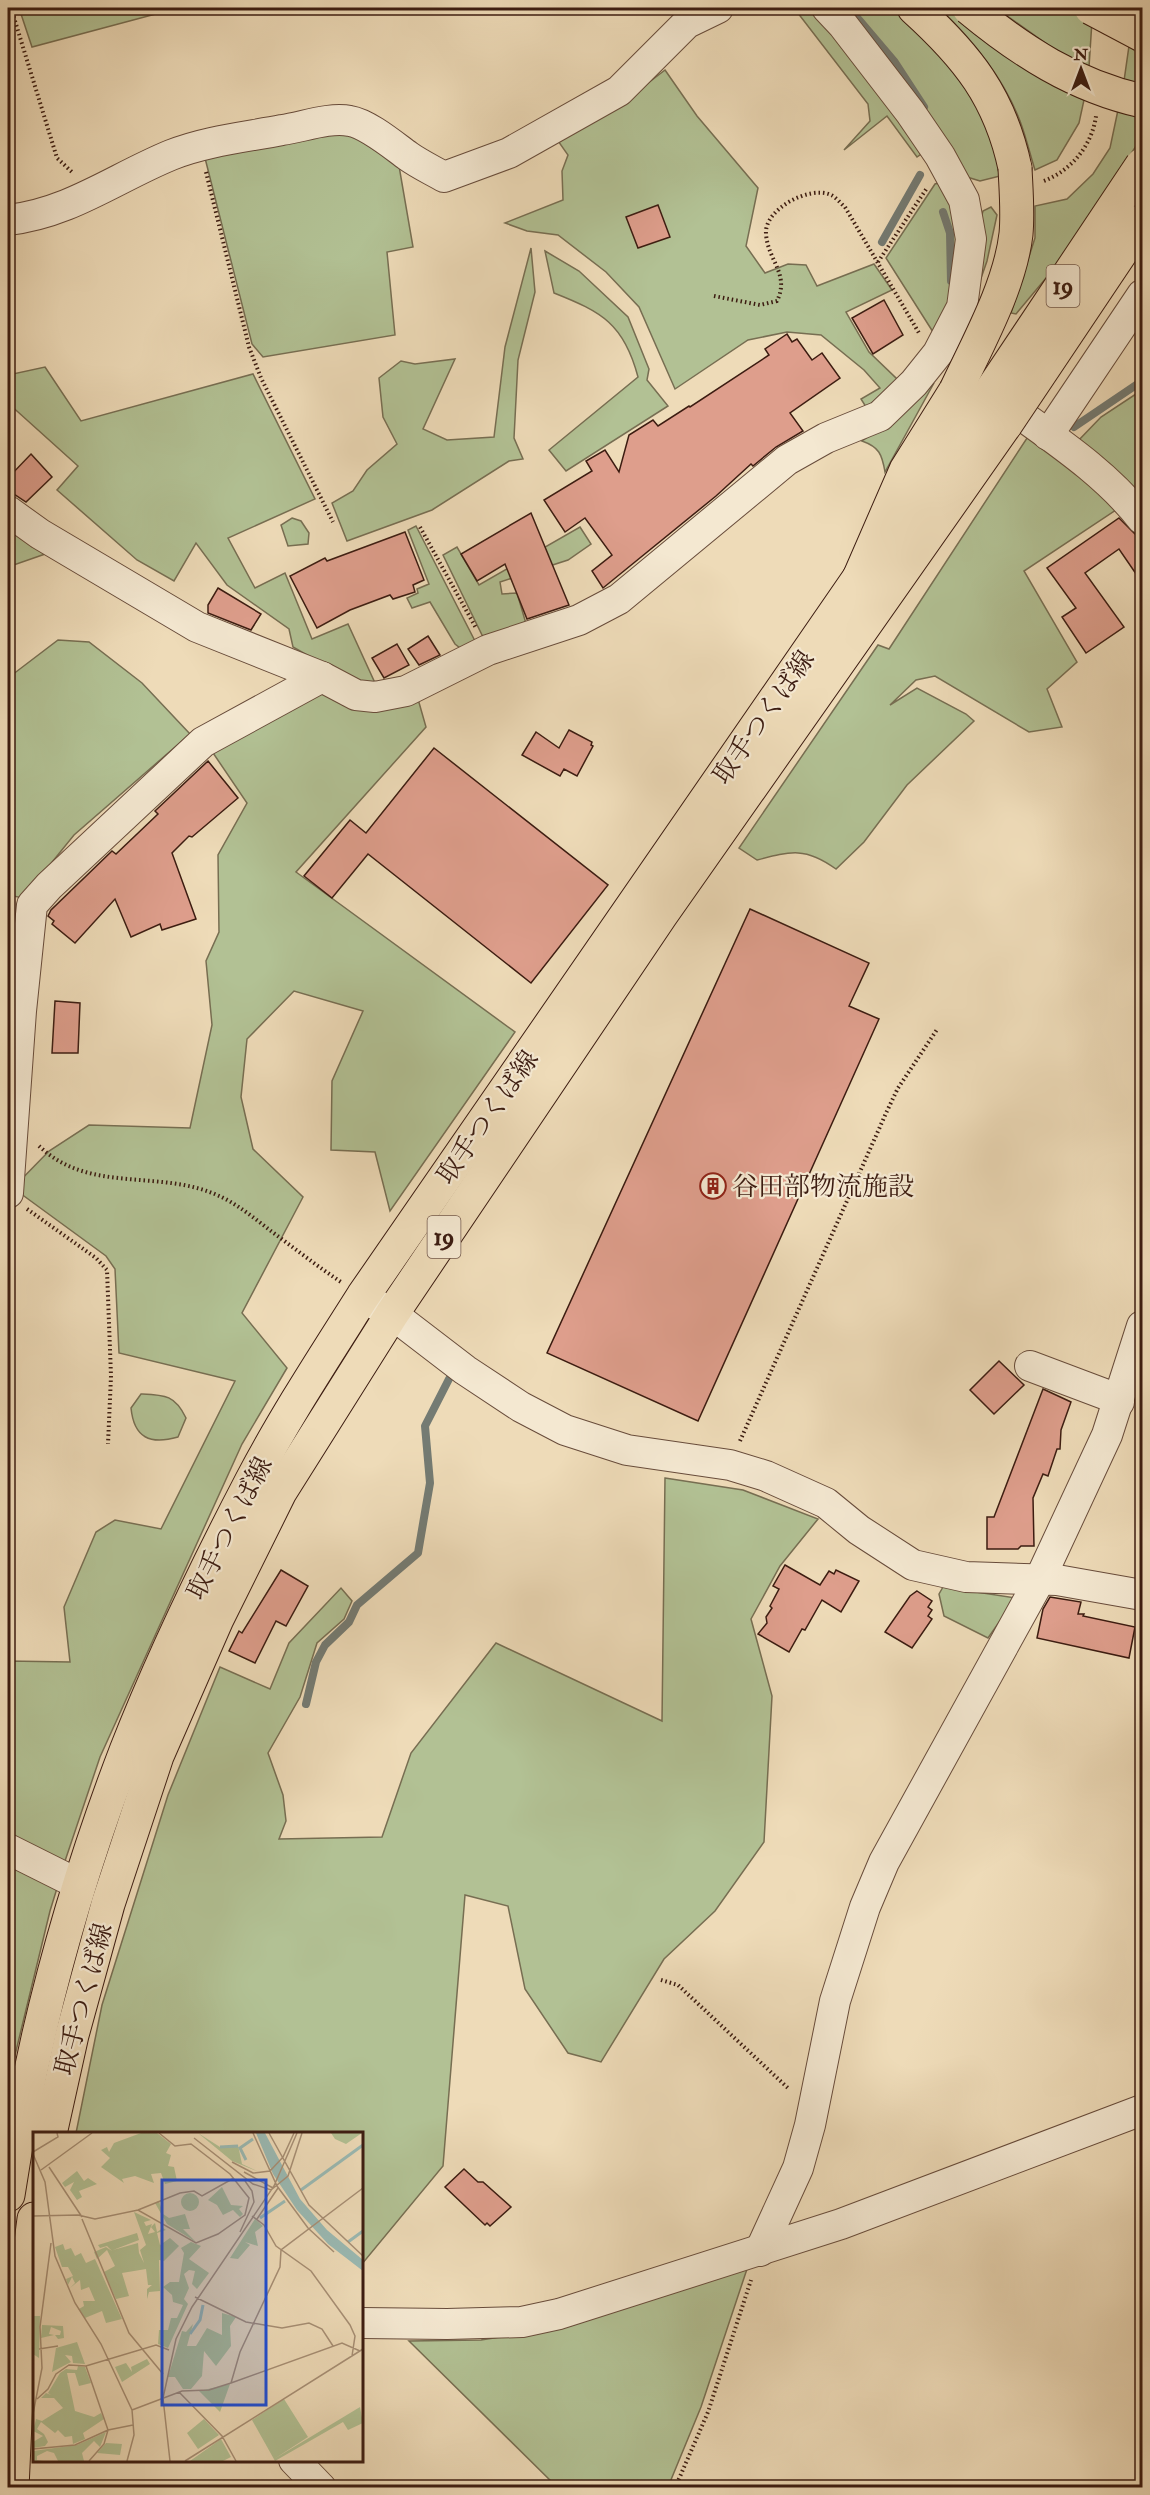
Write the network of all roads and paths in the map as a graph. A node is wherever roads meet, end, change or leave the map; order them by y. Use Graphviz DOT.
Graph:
graph roads {
  1 [pos="11,8"];
  2 [pos="718,8"];
  3 [pos="827,8"];
  4 [pos="914,8"];
  5 [pos="969,8"];
  6 [pos="1091,8"];
  7 [pos="1143,35"];
  8 [pos="1143,101"];
  9 [pos="1097,113"];
  10 [pos="200,146"];
  11 [pos="944,162"];
  12 [pos="1143,165"];
  13 [pos="1028,175"];
  14 [pos="92,193"];
  15 [pos="8,219"];
  16 [pos="1143,221"];
  17 [pos="878,262"];
  18 [pos="714,296"];
  19 [pos="1143,296"];
  20 [pos="938,353"];
  21 [pos="981,407"];
  22 [pos="1048,435"];
  23 [pos="8,511"];
  24 [pos="1143,519"];
  25 [pos="333,522"];
  26 [pos="420,527"];
  27 [pos="488,650"];
  28 [pos="322,677"];
  29 [pos="938,1028"];
  30 [pos="14,1123"];
  31 [pos="14,1199"];
  32 [pos="363,1296"];
  33 [pos="392,1314"];
  34 [pos="1143,1326"];
  35 [pos="1030,1366"];
  36 [pos="1119,1402"];
  37 [pos="108,1444"];
  38 [pos="730,1465"];
  39 [pos="1040,1581"];
  40 [pos="1143,1595"];
  41 [pos="8,1849"];
  42 [pos="80,1885"];
  43 [pos="661,1980"];
  44 [pos="815,2103"];
  45 [pos="1143,2110"];
  46 [pos="50,2132"];
  47 [pos="11,2146"];
  48 [pos="8,2195"];
  49 [pos="33,2227"];
  50 [pos="760,2251"];
  51 [pos="363,2323"];
  52 [pos="19,2408"];
  53 [pos="296,2462"];
  54 [pos="12,2487"];
  55 [pos="321,2487"];
  56 [pos="675,2487"];
  1 -- 14 [label="path"];
  2 -- 10 [label="street"];
  3 -- 11 [label="street"];
  4 -- 13 [label="main road"];
  5 -- 8 [label="main road, bridge"];
  6 -- 7 [label="main road, bridge"];
  9 -- 13 [label="path"];
  10 -- 14 [label="street"];
  10 -- 25 [label="path"];
  11 -- 17 [label="path"];
  11 -- 20 [label="street"];
  12 -- 21 [label="main road, 取手つくば線 / 19, bridge"];
  13 -- 21 [label="main road, bridge"];
  14 -- 15 [label="street"];
  16 -- 21 [label="main road, 取手つくば線 / 19, bridge"];
  17 -- 18 [label="path"];
  17 -- 20 [label="path"];
  19 -- 22 [label="street"];
  20 -- 22 [label="street"];
  20 -- 27 [label="street"];
  21 -- 32 [label="main road, 取手つくば線 / 19"];
  21 -- 33 [label="main road, 取手つくば線 / 19"];
  22 -- 24 [label="street"];
  23 -- 28 [label="street"];
  26 -- 27 [label="path"];
  27 -- 28 [label="street"];
  28 -- 30 [label="street"];
  29 -- 38 [label="path"];
  30 -- 31 [label="street"];
  30 -- 32 [label="path"];
  31 -- 37 [label="path"];
  32 -- 33 [label="street"];
  32 -- 42 [label="main road, 取手つくば線 / 19"];
  33 -- 38 [label="street"];
  33 -- 46 [label="main road, 取手つくば線 / 19"];
  34 -- 36 [label="street"];
  35 -- 36 [label="street"];
  36 -- 39 [label="street"];
  38 -- 39 [label="street"];
  39 -- 40 [label="street"];
  39 -- 44 [label="street"];
  41 -- 42 [label="street"];
  42 -- 47 [label="main road, 取手つくば線 / 19"];
  43 -- 44 [label="path"];
  44 -- 50 [label="street"];
  45 -- 50 [label="street"];
  47 -- 48 [label="main road, 取手つくば線 / 19"];
  49 -- 52 [label="main road"];
  50 -- 51 [label="street"];
  50 -- 56 [label="path"];
  52 -- 54 [label="main road"];
  53 -- 55 [label="street"];
}
